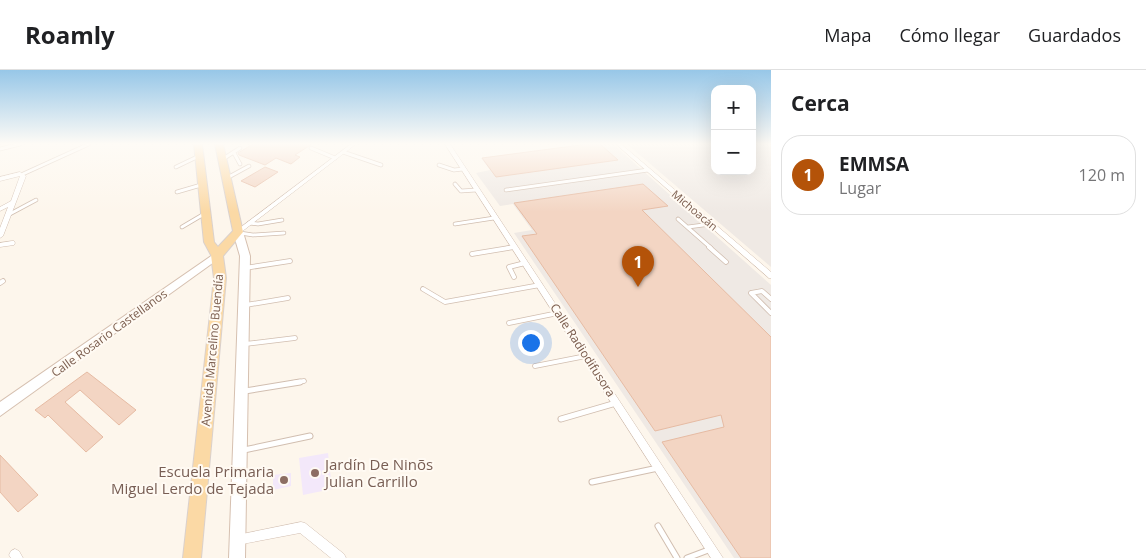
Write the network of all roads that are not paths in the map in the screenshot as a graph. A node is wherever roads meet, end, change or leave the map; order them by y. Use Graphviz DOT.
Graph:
graph roads {
  1 [pos="39,167"];
  2 [pos="200,167"];
  3 [pos="224,167"];
  4 [pos="248,167"];
  5 [pos="323,167"];
  6 [pos="442,167"];
  7 [pos="644,167"];
  8 [pos="463,169"];
  9 [pos="648,170"];
  10 [pos="23,174"];
  11 [pos="0,179"];
  12 [pos="226,179"];
  13 [pos="455,184"];
  14 [pos="203,185"];
  15 [pos="476,190"];
  16 [pos="506,190"];
  17 [pos="177,192"];
  18 [pos="36,200"];
  19 [pos="14,202"];
  20 [pos="0,209"];
  21 [pos="206,213"];
  22 [pos="8,215"];
  23 [pos="494,218"];
  24 [pos="678,219"];
  25 [pos="282,220"];
  26 [pos="249,223"];
  27 [pos="455,224"];
  28 [pos="711,224"];
  29 [pos="182,227"];
  30 [pos="688,228"];
  31 [pos="238,232"];
  32 [pos="284,233"];
  33 [pos="0,236"];
  34 [pos="12,243"];
  35 [pos="0,245"];
  36 [pos="514,247"];
  37 [pos="472,254"];
  38 [pos="217,255"];
  39 [pos="290,261"];
  40 [pos="525,262"];
  41 [pos="726,262"];
  42 [pos="245,268"];
  43 [pos="771,276"];
  44 [pos="514,277"];
  45 [pos="540,285"];
  46 [pos="422,289"];
  47 [pos="288,298"];
  48 [pos="771,299"];
  49 [pos="244,306"];
  50 [pos="559,313"];
  51 [pos="771,313"];
  52 [pos="509,323"];
  53 [pos="295,338"];
  54 [pos="242,344"];
  55 [pos="586,356"];
  56 [pos="535,366"];
  57 [pos="304,381"];
  58 [pos="241,391"];
  59 [pos="616,403"];
  60 [pos="0,410"];
  61 [pos="561,418"];
  62 [pos="310,436"];
  63 [pos="239,451"];
  64 [pos="659,468"];
  65 [pos="592,482"];
  66 [pos="658,526"];
  67 [pos="236,540"];
  68 [pos="711,549"];
  69 [pos="192,558"];
  70 [pos="236,558"];
  71 [pos="340,558"];
  72 [pos="677,558"];
  73 [pos="687,558"];
  74 [pos="717,558"];
  1 -- 10 [label="lane"];
  2 -- 14 [label="main road, Avenida Marcelino Buendía"];
  3 -- 12 [label="main road, Avenida Marcelino Buendía"];
  4 -- 12 [label="lane"];
  5 -- 26 [label="street"];
  6 -- 8 [label="lane"];
  7 -- 9 [label="street, Michoacán"];
  8 -- 15 [label="street, Calle Radiodifusora"];
  9 -- 16 [label="lane"];
  9 -- 28 [label="street, Michoacán"];
  10 -- 11 [label="street"];
  10 -- 19 [label="street"];
  12 -- 31 [label="main road, Avenida Marcelino Buendía"];
  13 -- 15 [label="lane"];
  14 -- 17 [label="lane"];
  14 -- 21 [label="main road, Avenida Marcelino Buendía"];
  15 -- 23 [label="street, Calle Radiodifusora"];
  18 -- 22 [label="lane"];
  19 -- 20 [label="street"];
  19 -- 22 [label="street"];
  21 -- 29 [label="lane"];
  21 -- 38 [label="main road, Avenida Marcelino Buendía"];
  22 -- 33 [label="street"];
  23 -- 27 [label="lane"];
  23 -- 36 [label="street, Calle Radiodifusora"];
  24 -- 30 [label="lane"];
  25 -- 26 [label="lane"];
  26 -- 31 [label="street"];
  28 -- 30 [label="lane"];
  28 -- 43 [label="street, Michoacán"];
  30 -- 41 [label="lane"];
  31 -- 32 [label="lane"];
  31 -- 38 [label="main road"];
  31 -- 42 [label="street, Avenida Marcelino Buendía"];
  34 -- 35 [label="street"];
  36 -- 37 [label="lane"];
  36 -- 40 [label="street, Calle Radiodifusora"];
  38 -- 60 [label="street, Calle Rosario Castellanos"];
  38 -- 69 [label="main road, Avenida Marcelino Buendía"];
  39 -- 42 [label="lane"];
  40 -- 44 [label="lane"];
  40 -- 45 [label="street, Calle Radiodifusora"];
  42 -- 49 [label="street, Avenida Marcelino Buendía"];
  45 -- 46 [label="lane"];
  45 -- 50 [label="street, Calle Radiodifusora"];
  47 -- 49 [label="lane"];
  48 -- 51 [label="lane"];
  49 -- 54 [label="street, Avenida Marcelino Buendía"];
  50 -- 52 [label="lane"];
  50 -- 55 [label="street, Calle Radiodifusora"];
  53 -- 54 [label="lane"];
  54 -- 58 [label="street, Avenida Marcelino Buendía"];
  55 -- 56 [label="lane"];
  55 -- 59 [label="street, Calle Radiodifusora"];
  57 -- 58 [label="lane"];
  58 -- 63 [label="street, Avenida Marcelino Buendía"];
  59 -- 61 [label="lane"];
  59 -- 64 [label="street, Calle Radiodifusora"];
  62 -- 63 [label="lane"];
  63 -- 67 [label="street, Avenida Marcelino Buendía"];
  64 -- 65 [label="lane"];
  64 -- 68 [label="street, Calle Radiodifusora"];
  66 -- 72 [label="lane"];
  67 -- 70 [label="street, Avenida Marcelino Buendía"];
  67 -- 71 [label="street"];
  68 -- 73 [label="lane"];
  68 -- 74 [label="street, Calle Radiodifusora"];
}
